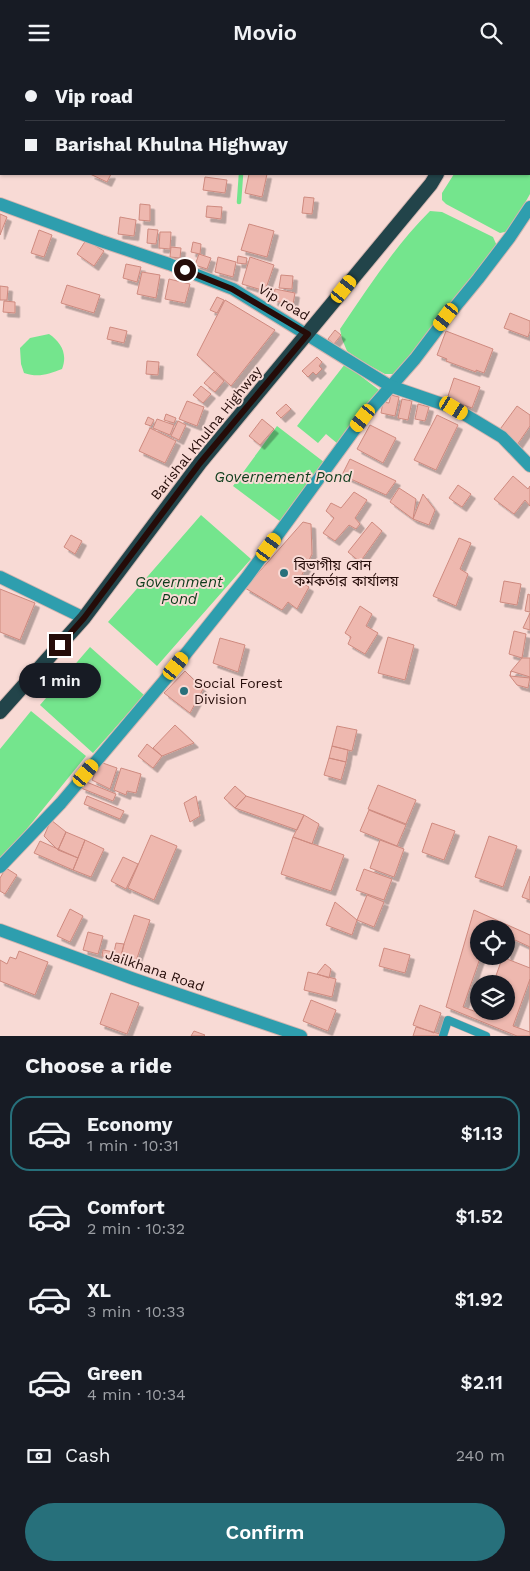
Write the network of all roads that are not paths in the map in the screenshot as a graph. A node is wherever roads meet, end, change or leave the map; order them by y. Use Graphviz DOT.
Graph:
graph roads {
  1 [pos="436,175"];
  2 [pos="0,204"];
  3 [pos="530,207"];
  4 [pos="308,334"];
  5 [pos="390,386"];
  6 [pos="530,466"];
  7 [pos="0,577"];
  8 [pos="84,618"];
  9 [pos="0,712"];
  10 [pos="0,867"];
  11 [pos="0,930"];
  12 [pos="301,1036"];
  13 [pos="443,1036"];
  14 [pos="486,1036"];
  1 -- 4 [label="highway, Barishal Khulna Highway"];
  2 -- 4 [label="street, Vip road"];
  3 -- 5 [label="street"];
  4 -- 5 [label="street, Vip road"];
  4 -- 8 [label="highway, Barishal Khulna Highway"];
  5 -- 6 [label="street, Vip road"];
  5 -- 10 [label="street"];
  7 -- 8 [label="street"];
  8 -- 9 [label="highway, Barishal Khulna Highway"];
  11 -- 12 [label="street, Jailkhana Road"];
  13 -- 14 [label="lane"];
}
